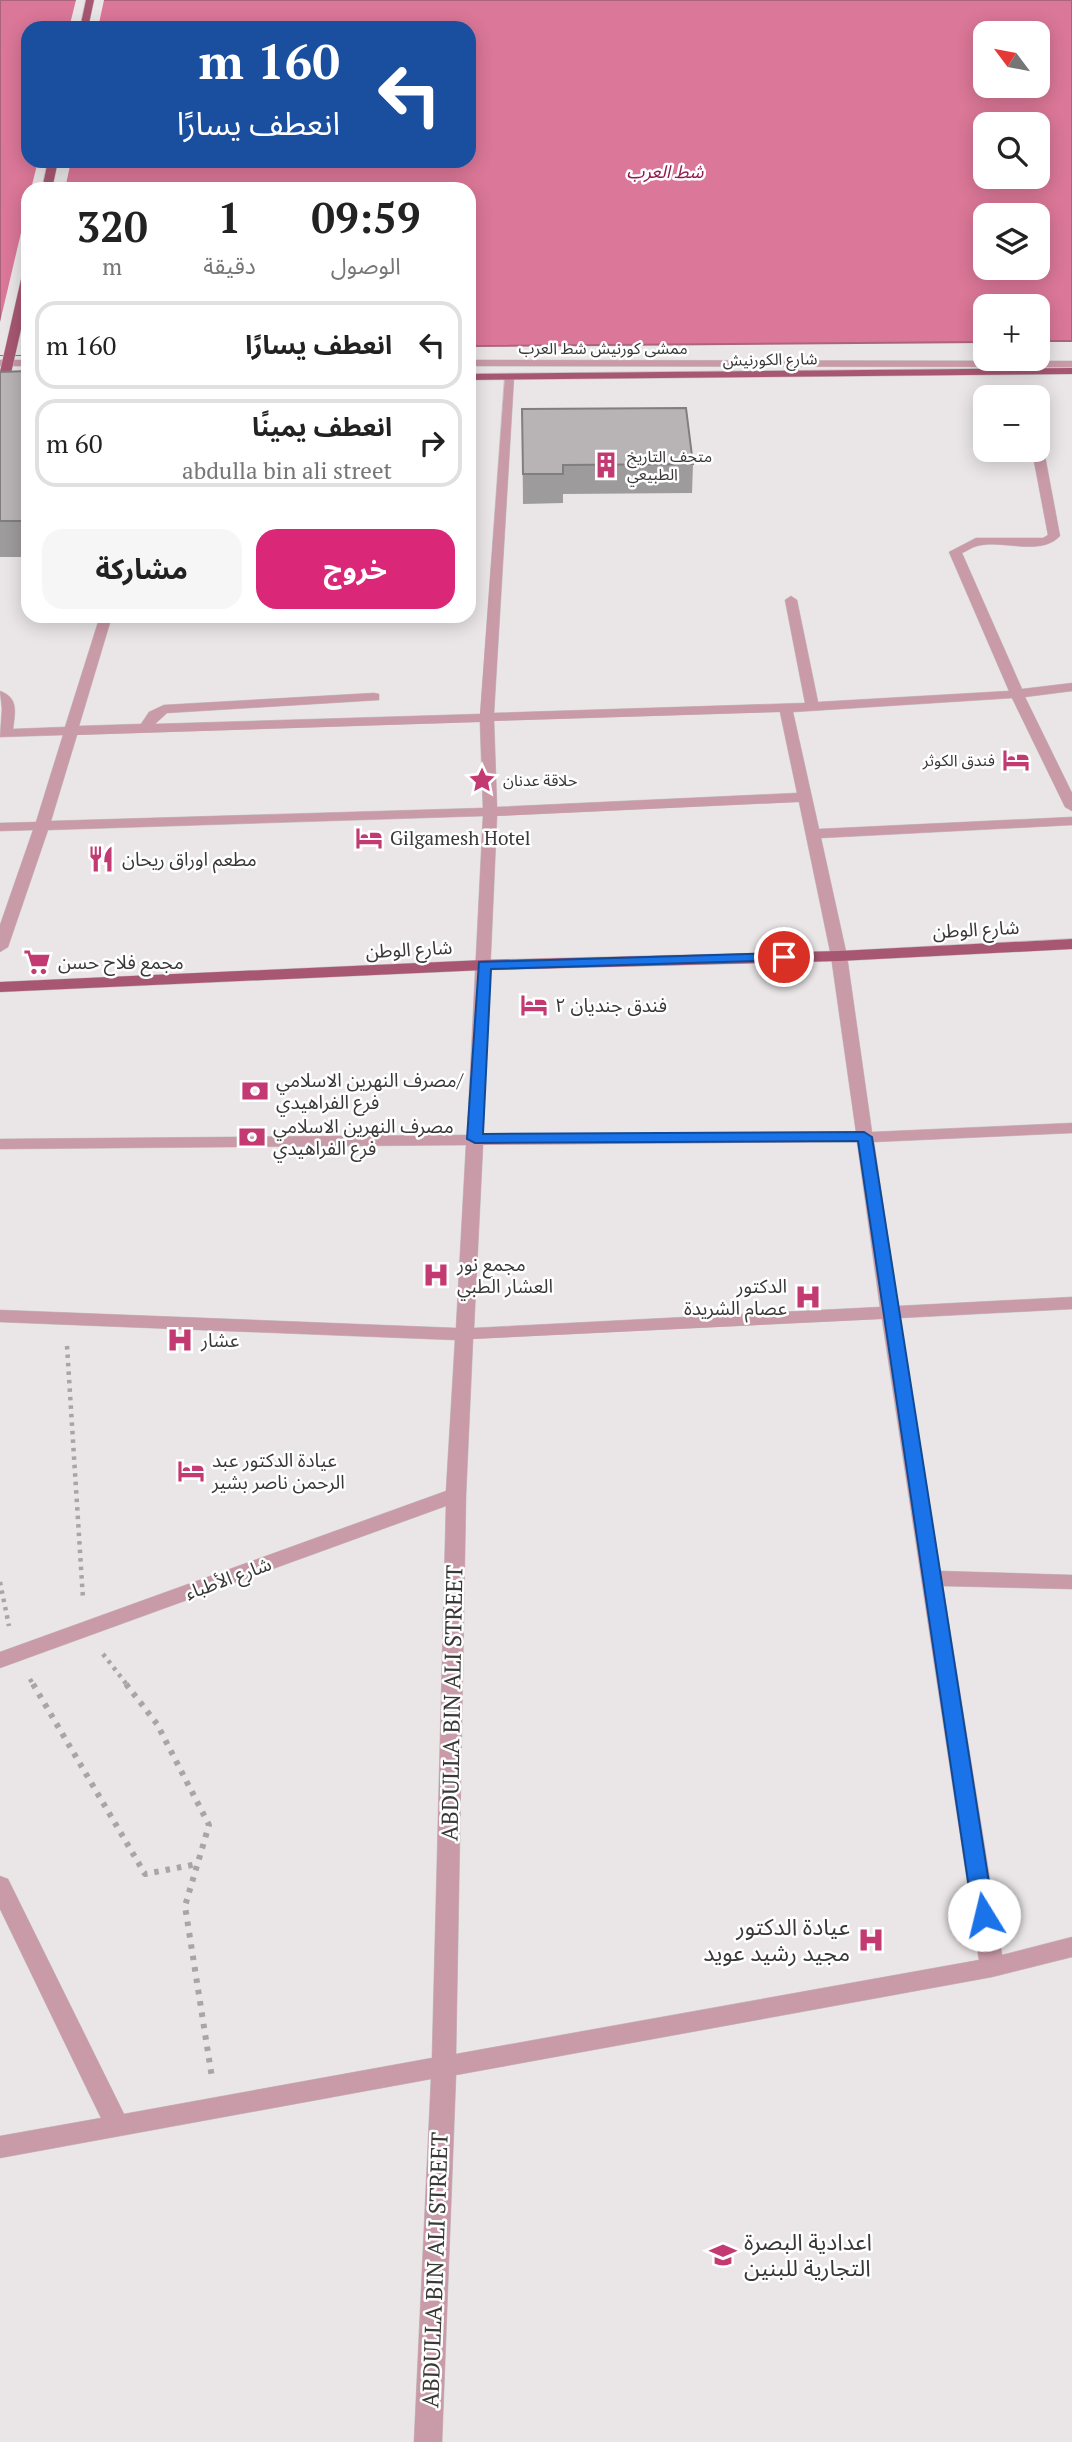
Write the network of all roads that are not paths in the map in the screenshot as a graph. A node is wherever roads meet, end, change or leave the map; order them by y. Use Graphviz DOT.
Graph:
graph roads {
  1 [pos="90,0"];
  2 [pos="86,21"];
  3 [pos="21,309"];
  4 [pos="0,363"];
  5 [pos="21,363"];
  6 [pos="476,363"];
  7 [pos="1072,364"];
  8 [pos="1072,371"];
  9 [pos="476,377"];
  10 [pos="509,377"];
  11 [pos="7,379"];
  12 [pos="1040,462"];
  13 [pos="791,600"];
  14 [pos="104,623"];
  15 [pos="1072,687"];
  16 [pos="1017,694"];
  17 [pos="0,695"];
  18 [pos="374,697"];
  19 [pos="812,706"];
  20 [pos="786,708"];
  21 [pos="487,716"];
  22 [pos="146,728"];
  23 [pos="69,730"];
  24 [pos="2,733"];
  25 [pos="805,797"];
  26 [pos="1072,807"];
  27 [pos="490,812"];
  28 [pos="1072,821"];
  29 [pos="42,826"];
  30 [pos="0,827"];
  31 [pos="814,834"];
  32 [pos="1072,944"];
  33 [pos="0,947"];
  34 [pos="839,956"];
  35 [pos="484,965"];
  36 [pos="0,986"];
  37 [pos="1072,1128"];
  38 [pos="864,1137"];
  39 [pos="475,1139"];
  40 [pos="0,1144"];
  41 [pos="1072,1303"];
  42 [pos="890,1313"];
  43 [pos="0,1316"];
  44 [pos="464,1334"];
  45 [pos="456,1495"];
  46 [pos="931,1578"];
  47 [pos="1072,1582"];
  48 [pos="8,1657"];
  49 [pos="0,1885"];
  50 [pos="1072,1947"];
  51 [pos="992,1967"];
  52 [pos="444,2065"];
  53 [pos="117,2125"];
  54 [pos="0,2147"];
  55 [pos="428,2442"];
  1 -- 2 [label="main road"];
  3 -- 11 [label="main road, bridge"];
  4 -- 5 [label="street"];
  6 -- 7 [label="street, ممشى كورنيش شط العرب"];
  8 -- 10 [label="main road, شارع الكورنيش"];
  9 -- 10 [label="main road, شارع الكورنيش"];
  10 -- 21 [label="street, ABDULLA BIN ALI STREET"];
  12 -- 16 [label="street"];
  13 -- 19 [label="street"];
  14 -- 23 [label="street"];
  15 -- 16 [label="street"];
  16 -- 19 [label="street"];
  16 -- 26 [label="street"];
  17 -- 24 [label="street"];
  18 -- 22 [label="street"];
  19 -- 20 [label="street"];
  20 -- 21 [label="street"];
  20 -- 25 [label="street"];
  21 -- 22 [label="street"];
  21 -- 27 [label="street, ABDULLA BIN ALI STREET"];
  22 -- 23 [label="street"];
  23 -- 24 [label="street"];
  23 -- 29 [label="street"];
  25 -- 27 [label="street"];
  25 -- 31 [label="street"];
  27 -- 29 [label="street"];
  27 -- 35 [label="street, ABDULLA BIN ALI STREET"];
  28 -- 31 [label="street"];
  29 -- 30 [label="street"];
  29 -- 33 [label="street"];
  31 -- 34 [label="street"];
  32 -- 34 [label="main road, شارع الوطن"];
  34 -- 35 [label="main road, شارع الوطن"];
  34 -- 38 [label="street"];
  35 -- 36 [label="main road, شارع الوطن"];
  35 -- 39 [label="street, ABDULLA BIN ALI STREET"];
  37 -- 38 [label="street"];
  38 -- 39 [label="street"];
  38 -- 42 [label="street"];
  39 -- 40 [label="street"];
  39 -- 44 [label="street, ABDULLA BIN ALI STREET"];
  41 -- 42 [label="street"];
  42 -- 44 [label="street"];
  42 -- 46 [label="street"];
  43 -- 44 [label="street"];
  44 -- 45 [label="street, ABDULLA BIN ALI STREET"];
  45 -- 48 [label="street, شارع الأطباء"];
  45 -- 52 [label="street, ABDULLA BIN ALI STREET"];
  46 -- 47 [label="street"];
  46 -- 51 [label="street"];
  49 -- 53 [label="street"];
  50 -- 51 [label="street"];
  51 -- 52 [label="street"];
  52 -- 53 [label="street"];
  52 -- 55 [label="street, ABDULLA BIN ALI STREET"];
  53 -- 54 [label="street"];
}
